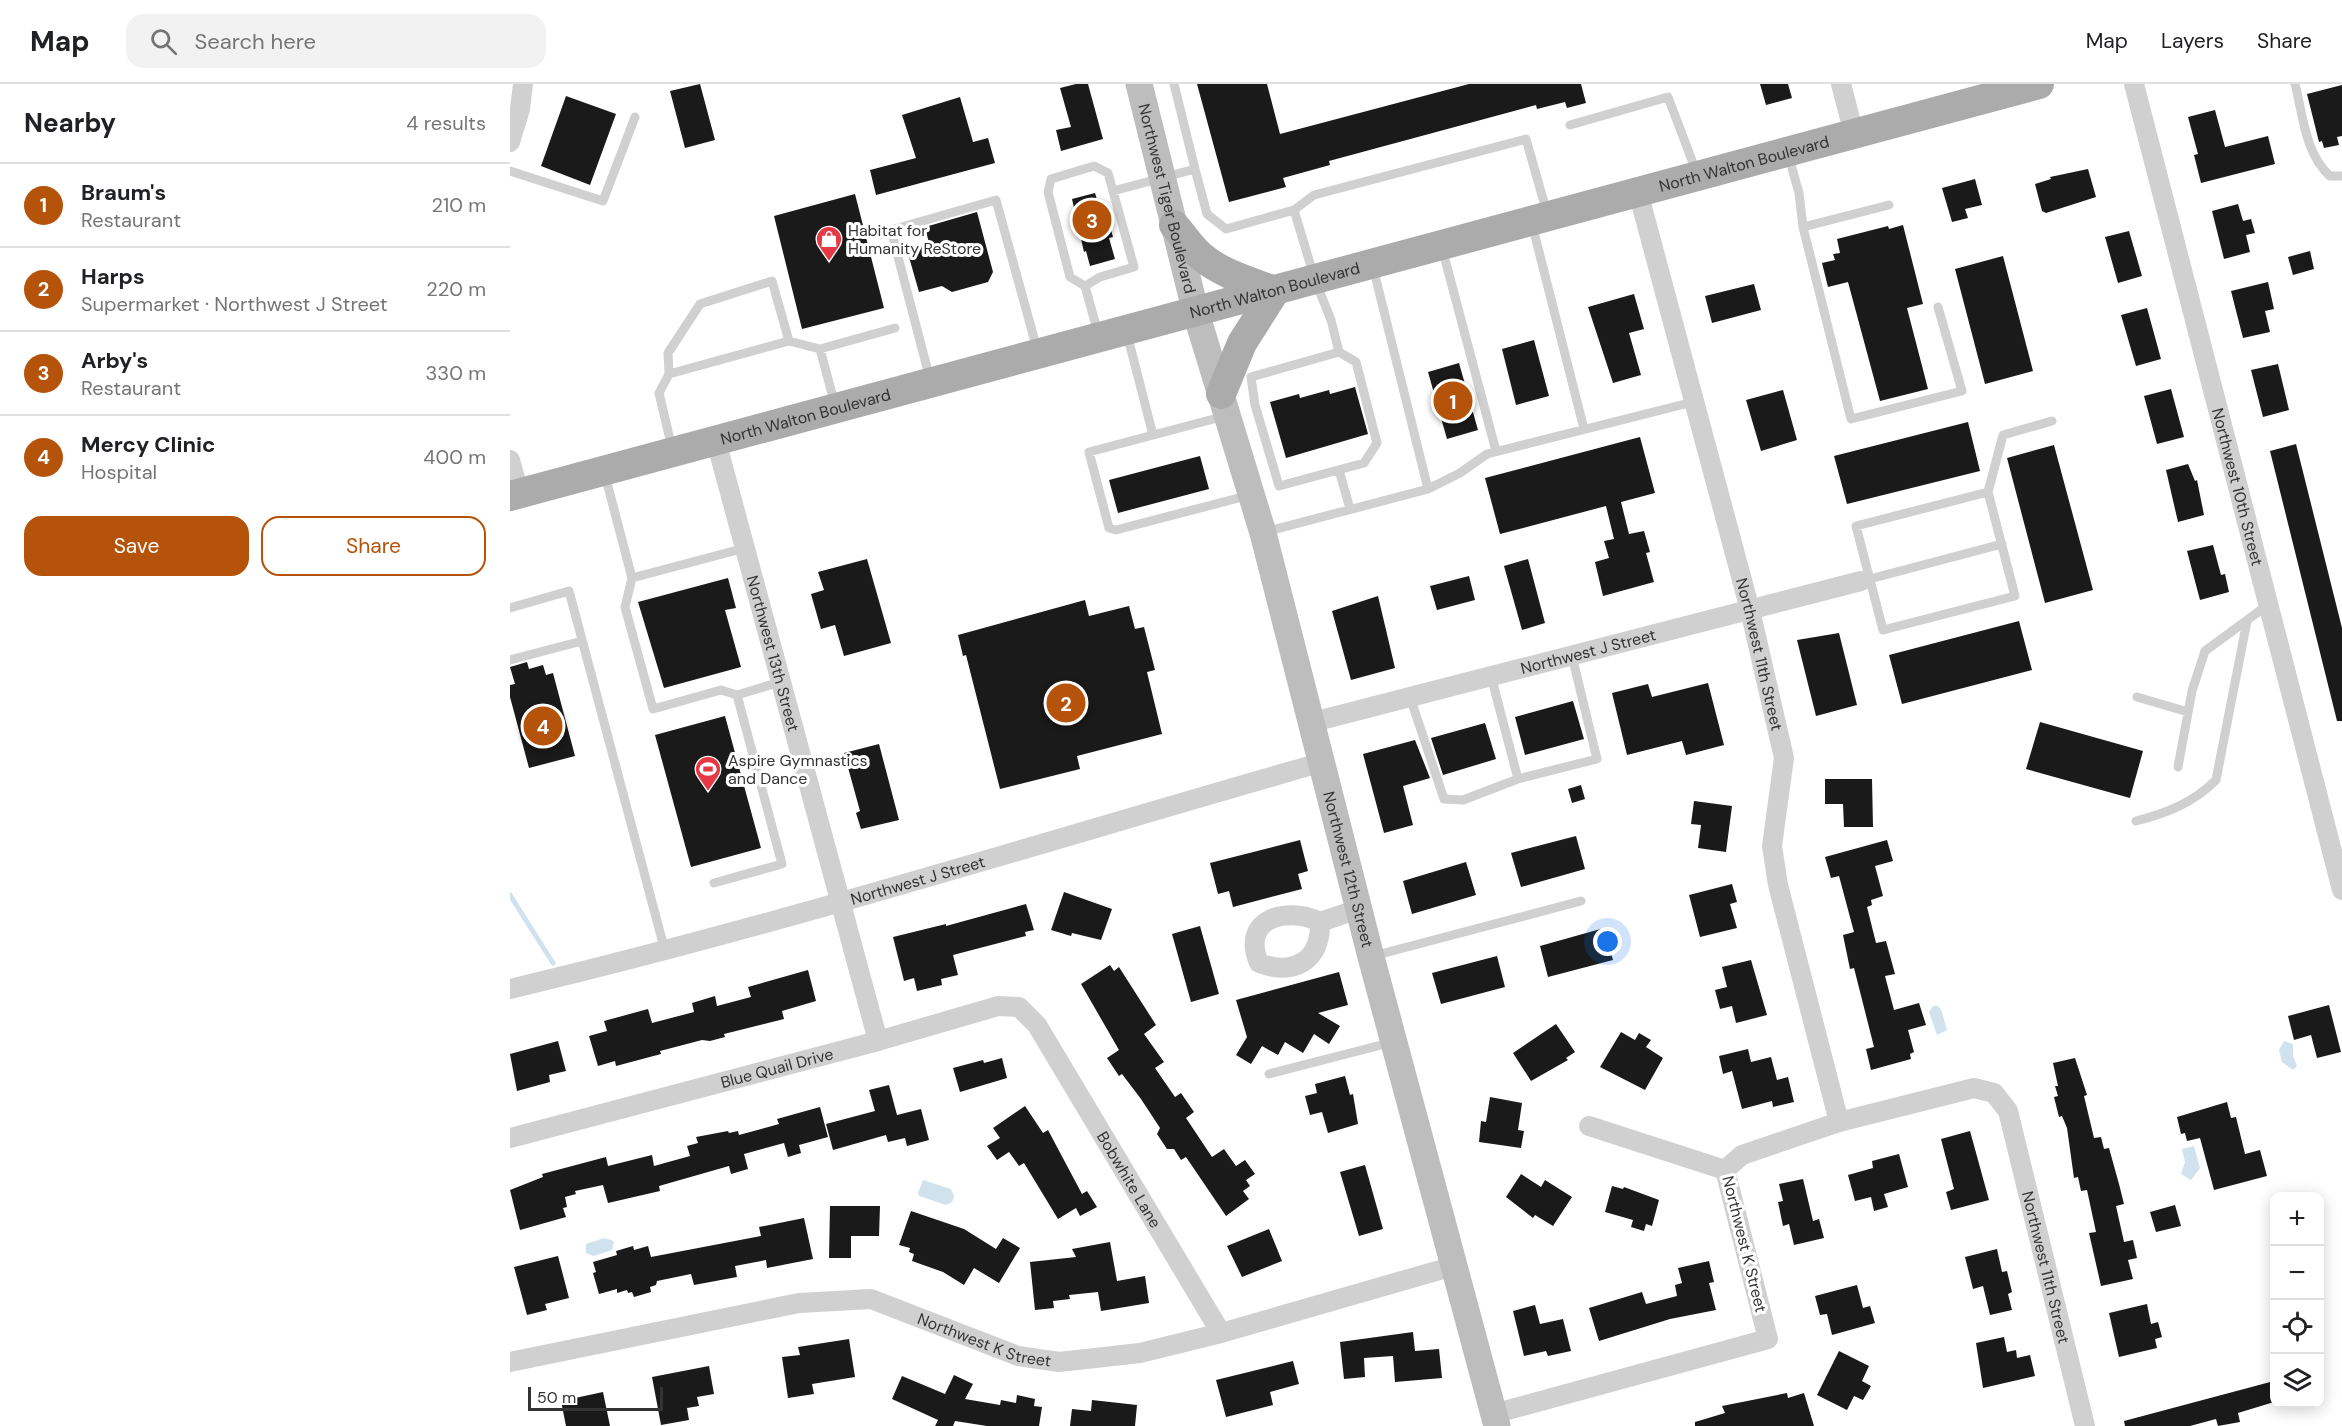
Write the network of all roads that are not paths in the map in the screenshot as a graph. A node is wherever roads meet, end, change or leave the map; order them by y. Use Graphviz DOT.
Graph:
graph roads {
  1 [pos="523,84"];
  2 [pos="1139,84"];
  3 [pos="1174,84"];
  4 [pos="1841,84"];
  5 [pos="2039,84"];
  6 [pos="2134,84"];
  7 [pos="2295,84"];
  8 [pos="635,117"];
  9 [pos="1570,125"];
  10 [pos="1854,134"];
  11 [pos="510,142"];
  12 [pos="1787,152"];
  13 [pos="1195,169"];
  14 [pos="510,171"];
  15 [pos="1698,176"];
  16 [pos="2342,176"];
  17 [pos="1164,178"];
  18 [pos="1113,191"];
  19 [pos="1638,192"];
  20 [pos="1890,205"];
  21 [pos="1294,210"];
  22 [pos="1540,219"];
  23 [pos="1174,225"];
  24 [pos="1803,227"];
  25 [pos="1441,246"];
  26 [pos="1372,265"];
  27 [pos="1315,280"];
  28 [pos="1085,286"];
  29 [pos="1275,291"];
  30 [pos="1938,307"];
  31 [pos="1196,313"];
  32 [pos="895,328"];
  33 [pos="1113,335"];
  34 [pos="789,341"];
  35 [pos="820,349"];
  36 [pos="1339,351"];
  37 [pos="1038,354"];
  38 [pos="669,374"];
  39 [pos="930,382"];
  40 [pos="1693,402"];
  41 [pos="1224,405"];
  42 [pos="836,408"];
  43 [pos="2052,421"];
  44 [pos="1584,429"];
  45 [pos="1153,435"];
  46 [pos="716,441"];
  47 [pos="1496,451"];
  48 [pos="673,452"];
  49 [pos="510,460"];
  50 [pos="1339,470"];
  51 [pos="604,471"];
  52 [pos="1428,489"];
  53 [pos="1988,492"];
  54 [pos="1251,494"];
  55 [pos="515,495"];
  56 [pos="1350,509"];
  57 [pos="1263,532"];
  58 [pos="2002,544"];
  59 [pos="745,548"];
  60 [pos="632,578"];
  61 [pos="1865,580"];
  62 [pos="2269,604"];
  63 [pos="510,608"];
  64 [pos="1750,610"];
  65 [pos="2247,621"];
  66 [pos="582,641"];
  67 [pos="1572,656"];
  68 [pos="510,660"];
  69 [pos="1491,676"];
  70 [pos="780,681"];
  71 [pos="737,695"];
  72 [pos="1410,697"];
  73 [pos="2138,697"];
  74 [pos="2188,712"];
  75 [pos="1313,722"];
  76 [pos="1323,762"];
  77 [pos="2178,767"];
  78 [pos="1518,779"];
  79 [pos="2136,821"];
  80 [pos="714,883"];
  81 [pos="2342,890"];
  82 [pos="1581,901"];
  83 [pos="841,903"];
  84 [pos="1359,909"];
  85 [pos="1320,922"];
  86 [pos="665,951"];
  87 [pos="1371,957"];
  88 [pos="510,989"];
  89 [pos="1037,1025"];
  90 [pos="878,1041"];
  91 [pos="1395,1041"];
  92 [pos="1269,1074"];
  93 [pos="2008,1111"];
  94 [pos="1839,1122"];
  95 [pos="1589,1126"];
  96 [pos="510,1138"];
  97 [pos="1725,1170"];
  98 [pos="1454,1266"];
  99 [pos="1221,1333"];
  100 [pos="510,1362"];
  101 [pos="1495,1420"];
  102 [pos="2085,1426"];
  1 -- 11 [label="street"];
  2 -- 17 [label="street, Northwest Tiger Boulevard"];
  3 -- 13 [label="lane"];
  4 -- 10 [label="street"];
  5 -- 10 [label="main road, North Walton Boulevard"];
  6 -- 62 [label="street, Northwest 10th Street"];
  7 -- 16 [label="lane"];
  8 -- 14 [label="lane"];
  9 -- 15 [label="lane"];
  10 -- 12 [label="main road, North Walton Boulevard"];
  12 -- 15 [label="main road, North Walton Boulevard"];
  12 -- 24 [label="lane"];
  13 -- 17 [label="lane"];
  13 -- 21 [label="lane"];
  15 -- 19 [label="main road, North Walton Boulevard"];
  17 -- 18 [label="lane"];
  17 -- 23 [label="street, Northwest Tiger Boulevard"];
  18 -- 28 [label="lane"];
  18 -- 28 [label="lane"];
  19 -- 22 [label="main road, North Walton Boulevard"];
  19 -- 40 [label="street, Northwest 11th Street"];
  20 -- 24 [label="lane"];
  21 -- 22 [label="lane"];
  21 -- 27 [label="lane"];
  22 -- 25 [label="main road, North Walton Boulevard"];
  22 -- 44 [label="lane"];
  23 -- 29 [label="main road"];
  23 -- 31 [label="street, Northwest Tiger Boulevard"];
  24 -- 30 [label="lane"];
  25 -- 26 [label="main road, North Walton Boulevard"];
  25 -- 47 [label="lane"];
  26 -- 27 [label="main road, North Walton Boulevard"];
  26 -- 52 [label="lane"];
  27 -- 29 [label="main road, North Walton Boulevard"];
  27 -- 36 [label="lane"];
  28 -- 33 [label="lane"];
  29 -- 31 [label="main road, North Walton Boulevard"];
  29 -- 41 [label="main road"];
  31 -- 33 [label="main road, North Walton Boulevard"];
  31 -- 41 [label="street, Northwest 12th Street"];
  32 -- 35 [label="lane"];
  33 -- 37 [label="main road, North Walton Boulevard"];
  33 -- 45 [label="lane"];
  34 -- 35 [label="lane"];
  34 -- 38 [label="lane"];
  34 -- 38 [label="lane"];
  35 -- 42 [label="lane"];
  36 -- 50 [label="lane"];
  36 -- 50 [label="lane"];
  37 -- 39 [label="main road, North Walton Boulevard"];
  37 -- 39 [label="lane"];
  38 -- 48 [label="lane"];
  39 -- 42 [label="main road, North Walton Boulevard"];
  40 -- 44 [label="lane"];
  40 -- 64 [label="street, Northwest 11th Street"];
  41 -- 45 [label="lane"];
  41 -- 54 [label="street, Northwest 12th Street"];
  42 -- 46 [label="main road, North Walton Boulevard"];
  43 -- 53 [label="lane"];
  44 -- 47 [label="lane"];
  45 -- 54 [label="lane"];
  46 -- 48 [label="main road, North Walton Boulevard"];
  46 -- 59 [label="street, Northwest 13th Street"];
  47 -- 52 [label="lane"];
  48 -- 51 [label="main road, North Walton Boulevard"];
  49 -- 55 [label="street"];
  50 -- 56 [label="lane"];
  51 -- 55 [label="main road, North Walton Boulevard"];
  51 -- 60 [label="lane"];
  52 -- 56 [label="lane"];
  53 -- 58 [label="lane"];
  53 -- 61 [label="lane"];
  54 -- 57 [label="street, Northwest 12th Street"];
  56 -- 57 [label="lane"];
  57 -- 75 [label="street, Northwest 12th Street"];
  58 -- 61 [label="lane"];
  58 -- 61 [label="lane"];
  59 -- 60 [label="lane"];
  59 -- 70 [label="street, Northwest 13th Street"];
  60 -- 71 [label="lane"];
  61 -- 64 [label="street, Northwest J Street"];
  62 -- 65 [label="lane"];
  62 -- 81 [label="street, Northwest 10th Street"];
  63 -- 66 [label="lane"];
  64 -- 67 [label="street, Northwest J Street"];
  64 -- 94 [label="street, Northwest 11th Street"];
  65 -- 74 [label="lane"];
  65 -- 79 [label="lane"];
  66 -- 68 [label="lane"];
  66 -- 86 [label="lane"];
  67 -- 69 [label="street, Northwest J Street"];
  67 -- 78 [label="lane"];
  69 -- 72 [label="street, Northwest J Street"];
  69 -- 78 [label="lane"];
  70 -- 71 [label="lane"];
  70 -- 83 [label="street, Northwest 13th Street"];
  71 -- 80 [label="lane"];
  72 -- 75 [label="street, Northwest J Street"];
  72 -- 78 [label="lane"];
  73 -- 74 [label="lane"];
  74 -- 77 [label="lane"];
  75 -- 76 [label="street, Northwest 12th Street"];
  76 -- 83 [label="street, Northwest J Street"];
  76 -- 84 [label="street, Northwest 12th Street"];
  82 -- 87 [label="lane"];
  83 -- 86 [label="street, Northwest J Street"];
  83 -- 90 [label="street, Northwest 13th Street"];
  84 -- 85 [label="street"];
  84 -- 87 [label="street, Northwest 12th Street"];
  86 -- 88 [label="street, Northwest J Street"];
  87 -- 91 [label="street, Northwest 12th Street"];
  89 -- 90 [label="street, Blue Quail Drive"];
  89 -- 99 [label="street, Bobwhite Lane"];
  90 -- 96 [label="street, Blue Quail Drive"];
  91 -- 92 [label="lane"];
  91 -- 98 [label="street, Northwest 12th Street"];
  93 -- 94 [label="street, Northwest K Street"];
  93 -- 102 [label="street, Northwest 11th Street"];
  94 -- 97 [label="street, Northwest K Street"];
  95 -- 97 [label="street"];
  97 -- 101 [label="street, Northwest K Street"];
  98 -- 99 [label="street, Northwest K Street"];
  98 -- 101 [label="street, Northwest 12th Street"];
  99 -- 100 [label="street, Northwest K Street"];
}
